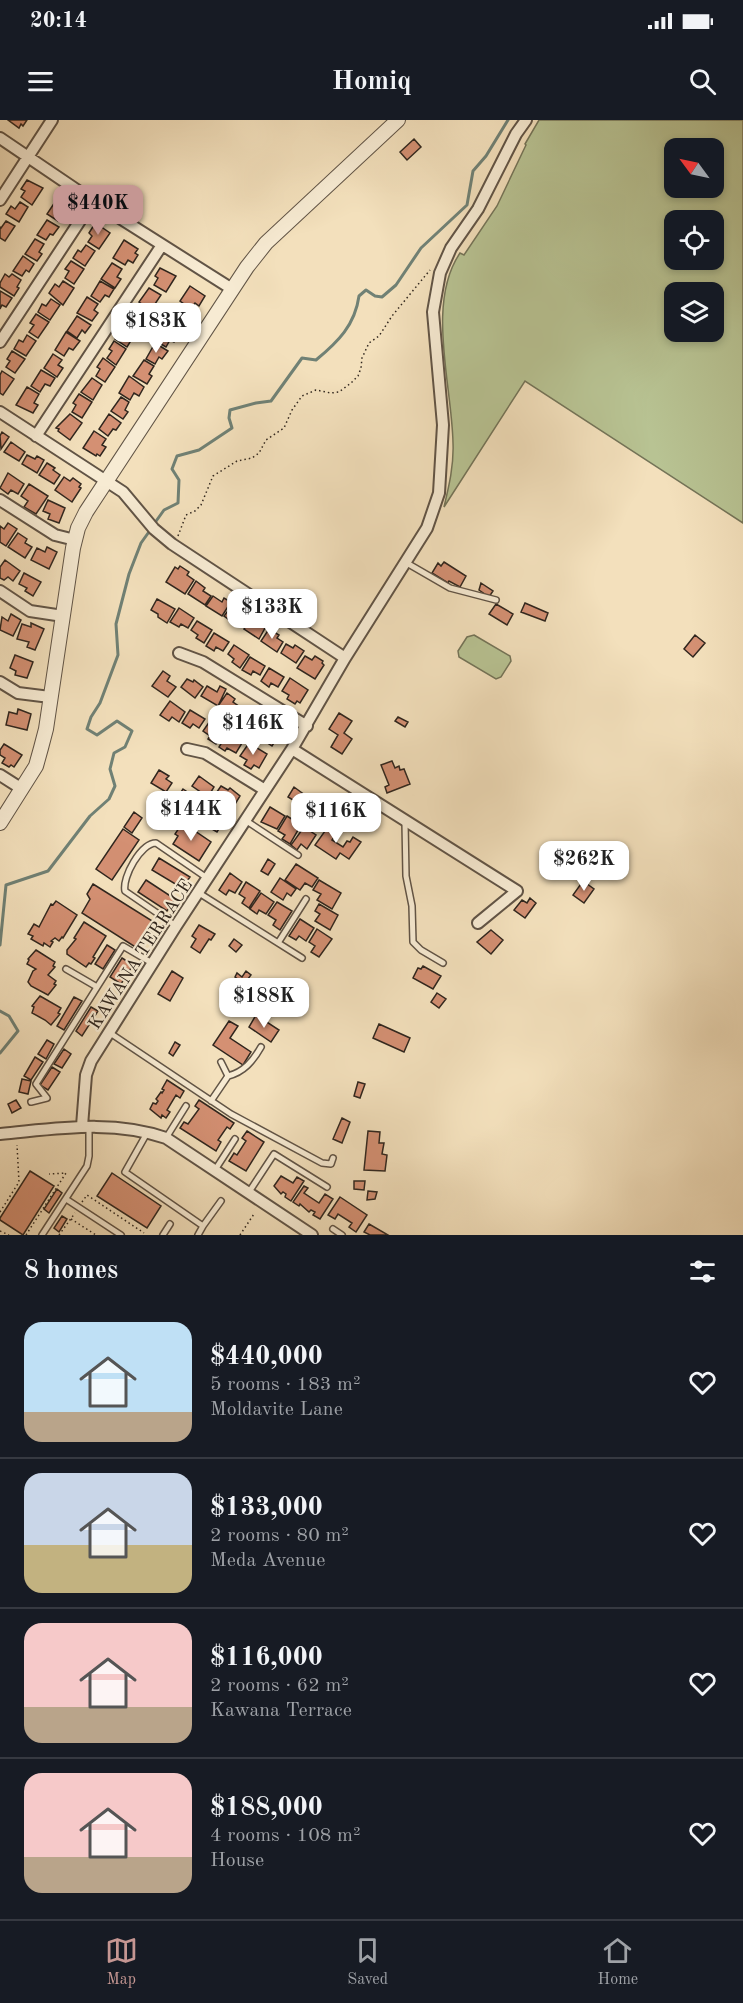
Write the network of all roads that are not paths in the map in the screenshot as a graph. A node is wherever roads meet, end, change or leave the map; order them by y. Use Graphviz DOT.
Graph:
graph roads {
  1 [pos="52,120"];
  2 [pos="398,120"];
  3 [pos="526,120"];
  4 [pos="0,138"];
  5 [pos="28,156"];
  6 [pos="0,200"];
  7 [pos="93,201"];
  8 [pos="162,245"];
  9 [pos="232,289"];
  10 [pos="0,342"];
  11 [pos="0,412"];
  12 [pos="36,436"];
  13 [pos="106,481"];
  14 [pos="0,500"];
  15 [pos="75,540"];
  16 [pos="405,562"];
  17 [pos="0,591"];
  18 [pos="496,600"];
  19 [pos="63,616"];
  20 [pos="179,653"];
  21 [pos="345,658"];
  22 [pos="0,682"];
  23 [pos="51,697"];
  24 [pos="307,726"];
  25 [pos="187,749"];
  26 [pos="292,749"];
  27 [pos="0,775"];
  28 [pos="22,789"];
  29 [pos="265,790"];
  30 [pos="245,820"];
  31 [pos="405,820"];
  32 [pos="0,823"];
  33 [pos="298,855"];
  34 [pos="208,879"];
  35 [pos="199,892"];
  36 [pos="306,899"];
  37 [pos="478,923"];
  38 [pos="176,926"];
  39 [pos="278,943"];
  40 [pos="302,958"];
  41 [pos="154,963"];
  42 [pos="443,963"];
  43 [pos="66,969"];
  44 [pos="97,987"];
  45 [pos="110,1032"];
  46 [pos="261,1047"];
  47 [pos="221,1062"];
  48 [pos="228,1076"];
  49 [pos="211,1101"];
  50 [pos="31,1102"];
  51 [pos="186,1106"];
  52 [pos="86,1126"];
  53 [pos="148,1132"];
  54 [pos="0,1134"];
  55 [pos="165,1138"];
  56 [pos="235,1139"];
  57 [pos="333,1158"];
  58 [pos="215,1170"];
  59 [pos="327,1187"];
  60 [pos="249,1192"];
  61 [pos="66,1199"];
  62 [pos="221,1201"];
  63 [pos="170,1224"];
  64 [pos="203,1226"];
  65 [pos="333,1229"];
  66 [pos="42,1235"];
  67 [pos="121,1235"];
  68 [pos="163,1235"];
  69 [pos="198,1235"];
  70 [pos="312,1235"];
  71 [pos="342,1235"];
  1 -- 5 [label="street"];
  2 -- 9 [label="street"];
  3 -- 16 [label="street, KAWANA TERRACE"];
  4 -- 5 [label="street"];
  5 -- 6 [label="street"];
  5 -- 7 [label="street"];
  7 -- 8 [label="street"];
  7 -- 10 [label="street"];
  8 -- 9 [label="street"];
  8 -- 12 [label="street"];
  9 -- 13 [label="street"];
  11 -- 12 [label="street"];
  12 -- 13 [label="street"];
  13 -- 15 [label="street"];
  13 -- 21 [label="street"];
  14 -- 15 [label="street"];
  15 -- 19 [label="street"];
  16 -- 18 [label="lane"];
  16 -- 21 [label="street, KAWANA TERRACE"];
  17 -- 19 [label="street"];
  19 -- 23 [label="street"];
  20 -- 24 [label="street"];
  21 -- 24 [label="street, KAWANA TERRACE"];
  22 -- 23 [label="street"];
  23 -- 28 [label="street"];
  24 -- 26 [label="street, KAWANA TERRACE"];
  25 -- 29 [label="street"];
  26 -- 29 [label="street, KAWANA TERRACE"];
  26 -- 31 [label="street"];
  27 -- 28 [label="street"];
  28 -- 32 [label="street"];
  29 -- 30 [label="street, KAWANA TERRACE"];
  30 -- 33 [label="lane"];
  30 -- 34 [label="street, KAWANA TERRACE"];
  31 -- 37 [label="street"];
  31 -- 42 [label="lane"];
  34 -- 35 [label="street, KAWANA TERRACE"];
  34 -- 38 [label="lane"];
  35 -- 38 [label="street, KAWANA TERRACE"];
  35 -- 39 [label="lane"];
  36 -- 39 [label="lane"];
  38 -- 41 [label="street, KAWANA TERRACE"];
  39 -- 40 [label="lane"];
  41 -- 44 [label="lane"];
  41 -- 45 [label="street, KAWANA TERRACE"];
  43 -- 44 [label="lane"];
  44 -- 50 [label="lane"];
  45 -- 49 [label="lane"];
  45 -- 52 [label="street, KAWANA TERRACE"];
  46 -- 48 [label="lane"];
  47 -- 48 [label="lane"];
  48 -- 49 [label="lane"];
  49 -- 57 [label="lane"];
  51 -- 55 [label="lane"];
  52 -- 53 [label="street"];
  52 -- 54 [label="street"];
  52 -- 61 [label="lane"];
  53 -- 55 [label="street"];
  53 -- 64 [label="lane"];
  55 -- 58 [label="street"];
  56 -- 58 [label="lane"];
  58 -- 60 [label="street"];
  59 -- 60 [label="lane"];
  60 -- 70 [label="street"];
  61 -- 66 [label="lane"];
  61 -- 67 [label="lane"];
  62 -- 64 [label="lane"];
  63 -- 68 [label="lane"];
  64 -- 69 [label="lane"];
  65 -- 71 [label="lane"];
}
